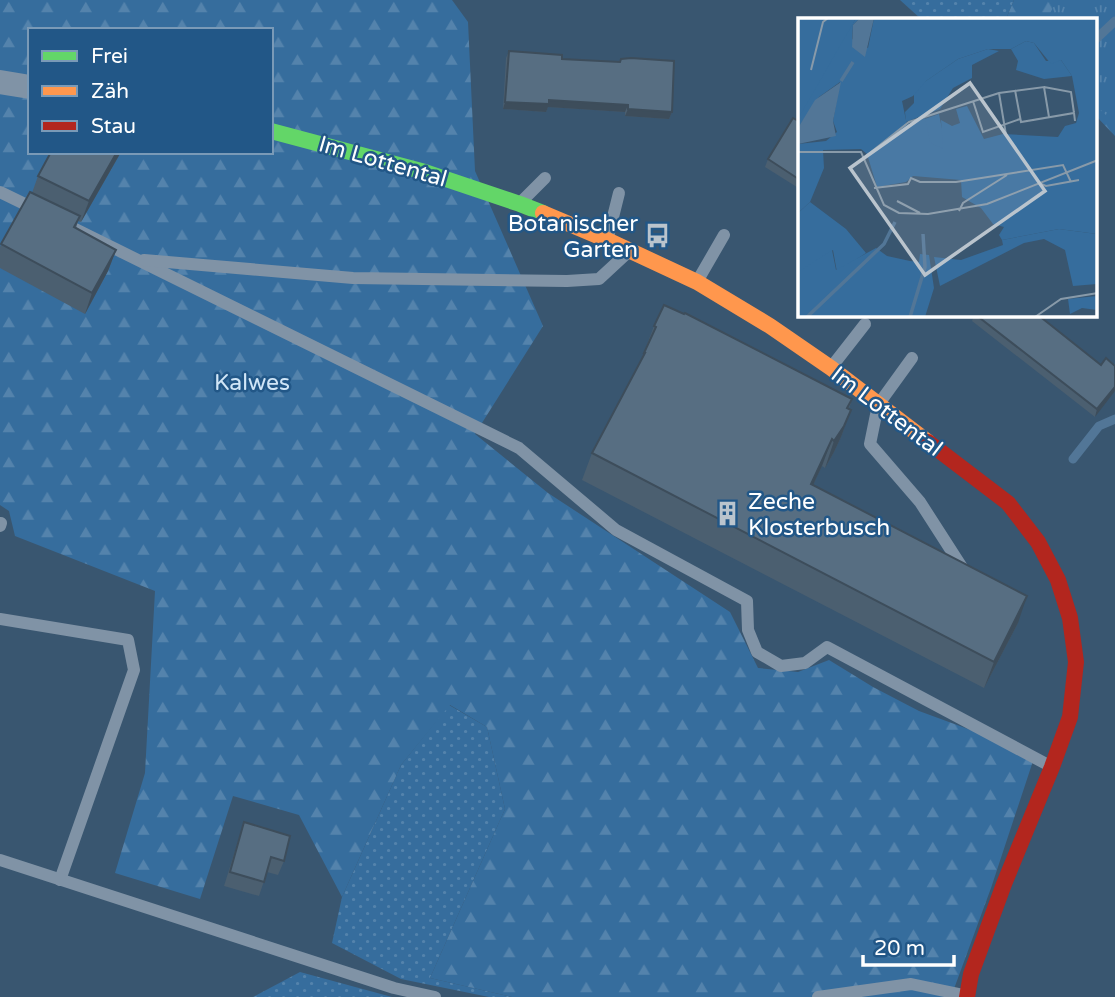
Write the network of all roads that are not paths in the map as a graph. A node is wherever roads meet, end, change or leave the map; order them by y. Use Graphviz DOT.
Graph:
graph roads {
  1 [pos="273,131"];
  2 [pos="545,178"];
  3 [pos="0,192"];
  4 [pos="619,193"];
  5 [pos="520,204"];
  6 [pos="50,216"];
  7 [pos="62,222"];
  8 [pos="724,235"];
  9 [pos="607,240"];
  10 [pos="630,250"];
  11 [pos="137,259"];
  12 [pos="697,282"];
  13 [pos="865,324"];
  14 [pos="912,358"];
  15 [pos="831,368"];
  16 [pos="878,405"];
  17 [pos="972,584"];
  18 [pos="0,620"];
  19 [pos="1052,767"];
  20 [pos="0,860"];
  21 [pos="60,880"];
  22 [pos="435,997"];
  23 [pos="818,997"];
  24 [pos="967,997"];
  1 -- 5 [label="street, Im Lottental"];
  2 -- 5 [label="lane"];
  3 -- 6 [label="lane"];
  4 -- 9 [label="lane"];
  5 -- 9 [label="street, Im Lottental"];
  7 -- 11 [label="lane"];
  8 -- 12 [label="lane"];
  9 -- 10 [label="street, Im Lottental"];
  10 -- 11 [label="lane"];
  10 -- 12 [label="street, Im Lottental"];
  11 -- 19 [label="lane"];
  12 -- 15 [label="street, Im Lottental"];
  13 -- 15 [label="lane"];
  14 -- 16 [label="lane"];
  15 -- 16 [label="street, Im Lottental"];
  16 -- 17 [label="lane"];
  16 -- 19 [label="street, Im Lottental"];
  18 -- 21 [label="lane"];
  19 -- 24 [label="street, Im Lottental"];
  20 -- 21 [label="lane"];
  21 -- 22 [label="lane"];
  23 -- 24 [label="lane"];
}
